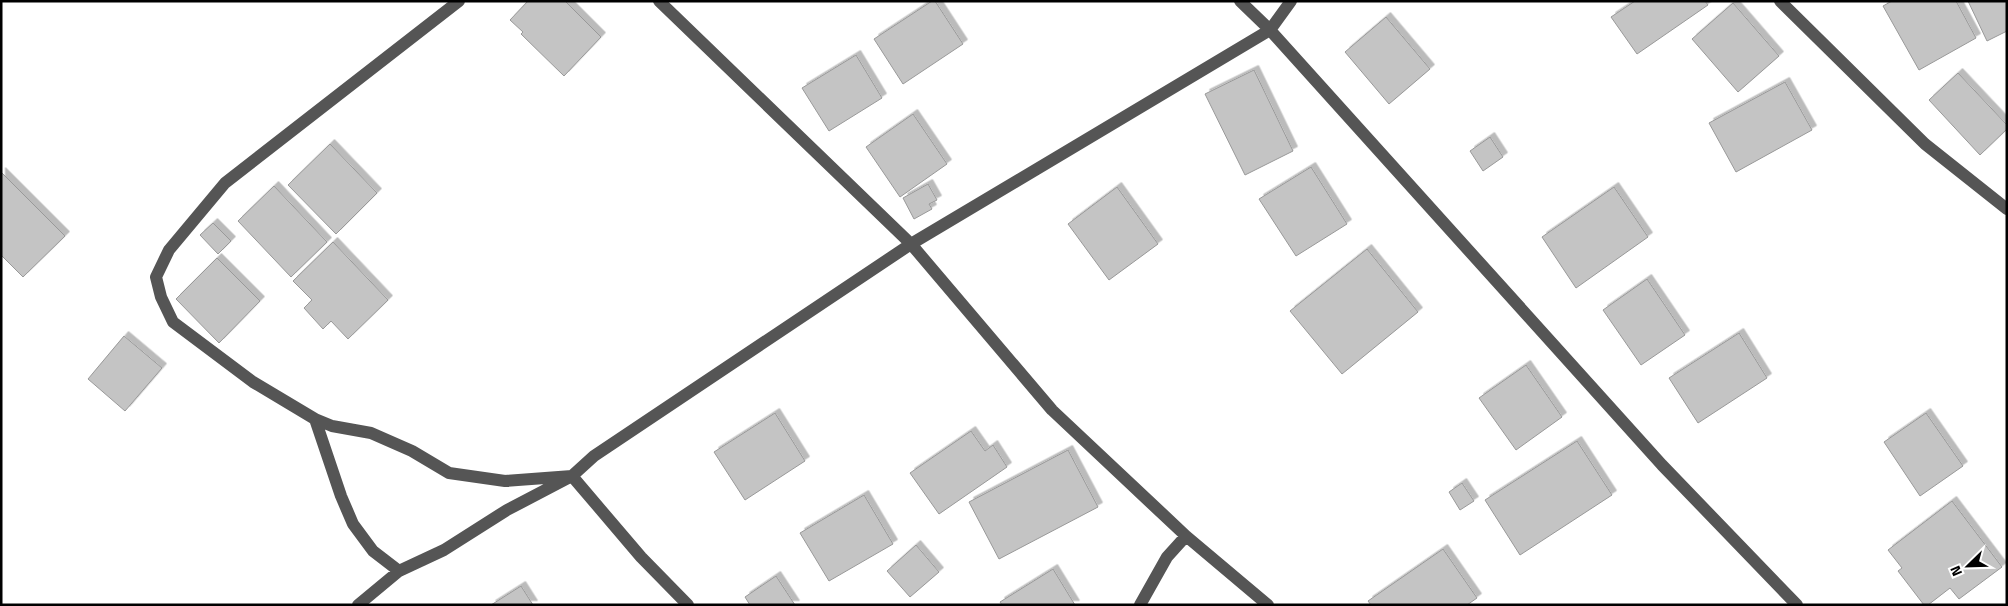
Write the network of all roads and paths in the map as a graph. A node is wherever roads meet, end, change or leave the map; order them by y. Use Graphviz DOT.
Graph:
graph roads {
  1 [pos="459,1"];
  2 [pos="659,1"];
  3 [pos="1240,1"];
  4 [pos="1291,1"];
  5 [pos="1780,1"];
  6 [pos="1270,30"];
  7 [pos="2007,209"];
  8 [pos="910,244"];
  9 [pos="315,419"];
  10 [pos="572,476"];
  11 [pos="1186,536"];
  12 [pos="399,571"];
  13 [pos="358,605"];
  14 [pos="688,605"];
  15 [pos="1140,605"];
  16 [pos="1268,605"];
  17 [pos="1797,605"];
  1 -- 9 [label="street"];
  2 -- 8 [label="street"];
  3 -- 6 [label="street"];
  4 -- 6 [label="street"];
  5 -- 7 [label="street"];
  6 -- 8 [label="street"];
  6 -- 17 [label="street"];
  8 -- 10 [label="street"];
  8 -- 11 [label="street"];
  9 -- 10 [label="street"];
  9 -- 12 [label="street"];
  10 -- 12 [label="street"];
  10 -- 14 [label="street"];
  11 -- 15 [label="street"];
  11 -- 16 [label="street"];
  12 -- 13 [label="street"];
}
